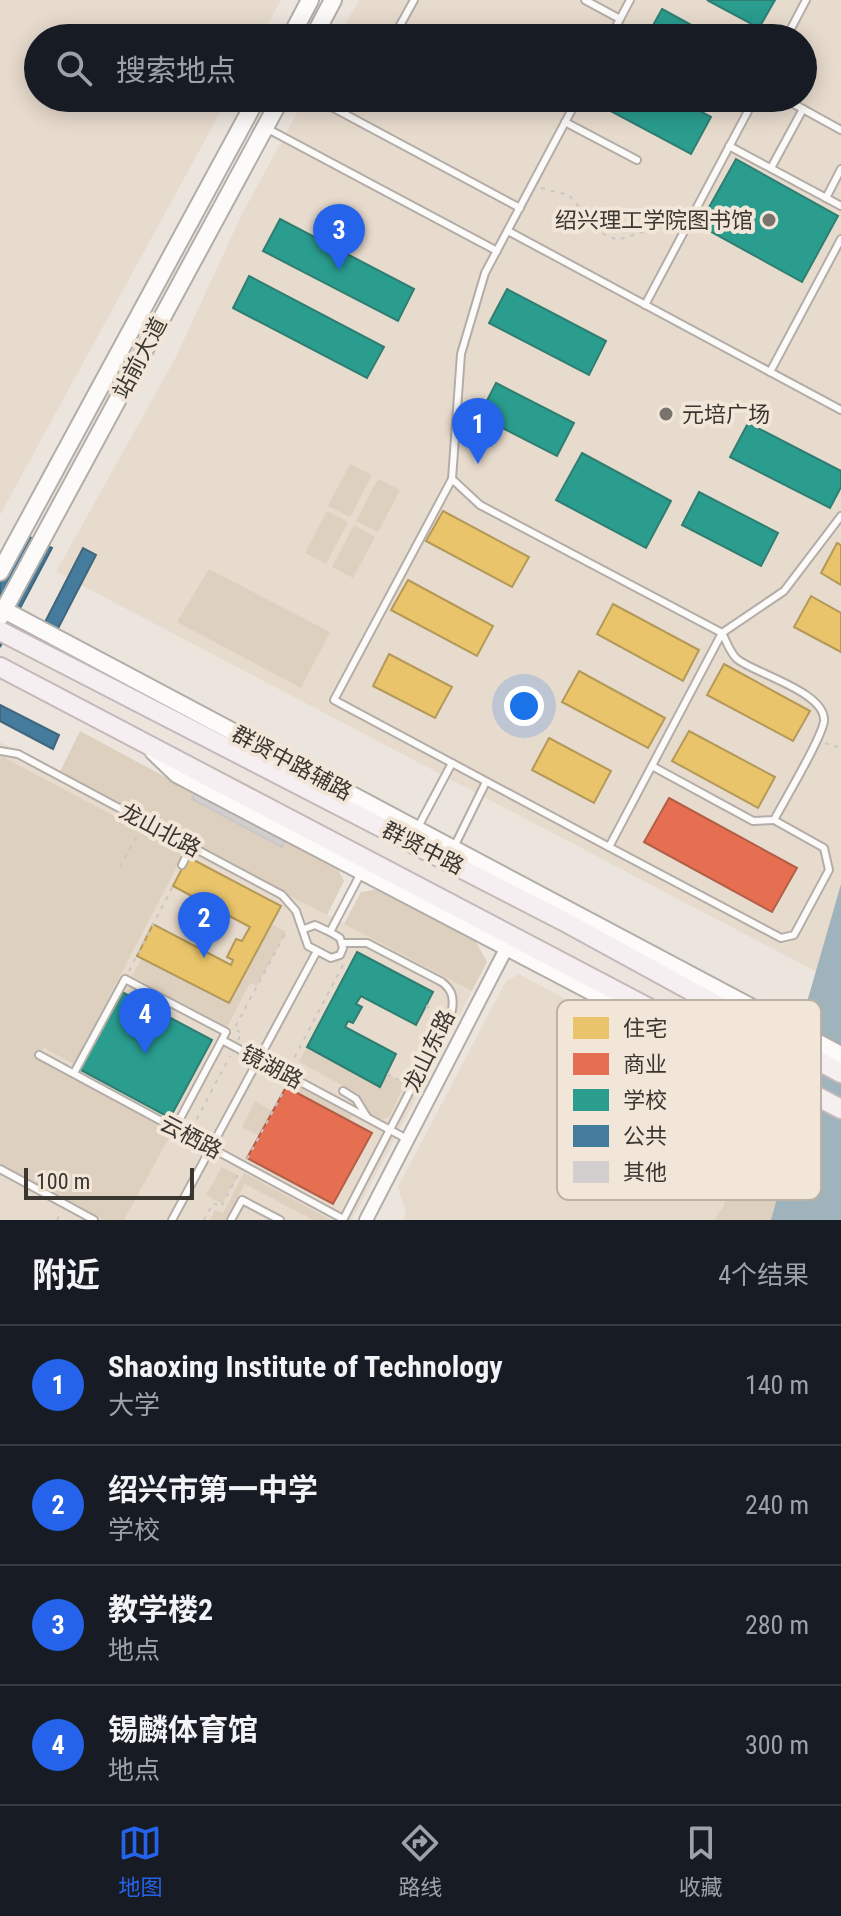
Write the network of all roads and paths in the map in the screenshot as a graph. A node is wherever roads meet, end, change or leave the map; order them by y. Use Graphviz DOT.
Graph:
graph roads {
  1 [pos="310,0"];
  2 [pos="333,0"];
  3 [pos="414,0"];
  4 [pos="585,0"];
  5 [pos="630,0"];
  6 [pos="806,0"];
  7 [pos="620,19"];
  8 [pos="297,24"];
  9 [pos="320,24"];
  10 [pos="401,24"];
  11 [pos="617,24"];
  12 [pos="793,24"];
  13 [pos="249,112"];
  14 [pos="273,112"];
  15 [pos="341,112"];
  16 [pos="570,112"];
  17 [pos="747,112"];
  18 [pos="801,112"];
  19 [pos="808,112"];
  20 [pos="565,122"];
  21 [pos="265,127"];
  22 [pos="841,130"];
  23 [pos="729,146"];
  24 [pos="637,160"];
  25 [pos="771,168"];
  26 [pos="841,169"];
  27 [pos="532,185"];
  28 [pos="826,198"];
  29 [pos="841,206"];
  30 [pos="520,208"];
  31 [pos="508,231"];
  32 [pos="684,231"];
  33 [pos="841,239"];
  34 [pos="497,251"];
  35 [pos="645,305"];
  36 [pos="770,372"];
  37 [pos="841,410"];
  38 [pos="452,479"];
  39 [pos="841,516"];
  40 [pos="0,572"];
  41 [pos="2,614"];
  42 [pos="0,631"];
  43 [pos="722,633"];
  44 [pos="0,667"];
  45 [pos="817,738"];
  46 [pos="138,740"];
  47 [pos="841,745"];
  48 [pos="0,751"];
  49 [pos="452,763"];
  50 [pos="652,766"];
  51 [pos="486,782"];
  52 [pos="774,820"];
  53 [pos="144,822"];
  54 [pos="416,829"];
  55 [pos="191,847"];
  56 [pos="609,847"];
  57 [pos="453,849"];
  58 [pos="182,865"];
  59 [pos="120,867"];
  60 [pos="361,873"];
  61 [pos="173,886"];
  62 [pos="304,929"];
  63 [pos="286,932"];
  64 [pos="330,932"];
  65 [pos="342,943"];
  66 [pos="506,949"];
  67 [pos="317,951"];
  68 [pos="345,961"];
  69 [pos="125,979"];
  70 [pos="603,1000"];
  71 [pos="633,1000"];
  72 [pos="718,1000"];
  73 [pos="724,1000"];
  74 [pos="426,1006"];
  75 [pos="449,1017"];
  76 [pos="222,1040"];
  77 [pos="234,1047"];
  78 [pos="821,1048"];
  79 [pos="39,1055"];
  80 [pos="841,1055"];
  81 [pos="821,1059"];
  82 [pos="258,1060"];
  83 [pos="74,1073"];
  84 [pos="841,1073"];
  85 [pos="286,1074"];
  86 [pos="387,1074"];
  87 [pos="412,1087"];
  88 [pos="343,1091"];
  89 [pos="821,1099"];
  90 [pos="841,1109"];
  91 [pos="368,1118"];
  92 [pos="175,1128"];
  93 [pos="390,1130"];
  94 [pos="188,1135"];
  95 [pos="408,1139"];
  96 [pos="211,1147"];
  97 [pos="243,1164"];
  98 [pos="0,1169"];
  99 [pos="94,1220"];
  100 [pos="172,1220"];
  101 [pos="204,1220"];
  102 [pos="231,1220"];
  103 [pos="280,1220"];
  104 [pos="343,1220"];
  105 [pos="366,1220"];
  1 -- 8 [label="main road"];
  2 -- 9 [label="main road"];
  3 -- 10 [label="lane"];
  4 -- 7 [label="lane"];
  5 -- 7 [label="lane"];
  6 -- 12 [label="lane"];
  7 -- 11 [label="lane"];
  13 -- 40 [label="main road, 站前大道"];
  14 -- 21 [label="main road, 站前大道"];
  15 -- 30 [label="lane"];
  16 -- 20 [label="lane"];
  17 -- 23 [label="lane"];
  18 -- 25 [label="lane"];
  19 -- 22 [label="lane"];
  20 -- 24 [label="lane"];
  20 -- 27 [label="lane"];
  21 -- 34 [label="lane"];
  21 -- 41 [label="main road, 站前大道"];
  23 -- 25 [label="lane"];
  23 -- 32 [label="lane"];
  25 -- 28 [label="lane"];
  26 -- 28 [label="lane"];
  27 -- 30 [label="lane"];
  27 -- 32 [label="path"];
  28 -- 29 [label="lane"];
  30 -- 31 [label="lane"];
  31 -- 34 [label="lane"];
  31 -- 35 [label="lane"];
  32 -- 35 [label="lane"];
  33 -- 36 [label="lane"];
  34 -- 38 [label="lane"];
  35 -- 36 [label="lane"];
  36 -- 37 [label="lane"];
  38 -- 43 [label="lane"];
  38 -- 49 [label="lane"];
  39 -- 43 [label="lane"];
  41 -- 54 [label="main road, 群贤中路辅路"];
  42 -- 72 [label="main road, 群贤中路"];
  43 -- 45 [label="lane"];
  43 -- 50 [label="lane"];
  44 -- 46 [label="main road, 群贤中路"];
  45 -- 47 [label="path"];
  45 -- 52 [label="lane"];
  46 -- 60 [label="street"];
  46 -- 71 [label="main road, 群贤中路"];
  48 -- 53 [label="lane, 龙山北路"];
  49 -- 51 [label="lane"];
  49 -- 54 [label="lane"];
  50 -- 52 [label="lane"];
  50 -- 56 [label="lane"];
  51 -- 56 [label="lane"];
  51 -- 57 [label="lane"];
  52 -- 56 [label="lane"];
  53 -- 55 [label="lane, 龙山北路"];
  53 -- 59 [label="path"];
  54 -- 57 [label="main road, 群贤中路辅路"];
  55 -- 58 [label="lane"];
  55 -- 62 [label="lane, 龙山北路"];
  57 -- 73 [label="main road, 群贤中路辅路"];
  60 -- 64 [label="lane"];
  60 -- 66 [label="street"];
  61 -- 69 [label="path"];
  62 -- 64 [label="lane"];
  62 -- 67 [label="lane, 龙山北路"];
  63 -- 77 [label="path"];
  64 -- 65 [label="lane"];
  65 -- 67 [label="lane"];
  65 -- 75 [label="lane, 龙山东路"];
  66 -- 70 [label="street"];
  66 -- 95 [label="street"];
  67 -- 82 [label="lane"];
  68 -- 85 [label="path"];
  69 -- 76 [label="lane, 镜湖路"];
  69 -- 83 [label="lane"];
  74 -- 75 [label="path"];
  75 -- 87 [label="lane, 龙山东路"];
  76 -- 77 [label="lane, 镜湖路"];
  76 -- 92 [label="lane"];
  77 -- 82 [label="lane, 镜湖路"];
  77 -- 94 [label="path"];
  78 -- 80 [label="main road, 群贤中路辅路"];
  79 -- 83 [label="lane, 云栖路"];
  81 -- 84 [label="main road, 群贤中路"];
  82 -- 85 [label="lane, 镜湖路"];
  82 -- 96 [label="lane"];
  83 -- 92 [label="lane, 云栖路"];
  85 -- 91 [label="lane, 镜湖路"];
  85 -- 97 [label="path"];
  86 -- 87 [label="path"];
  87 -- 93 [label="lane, 龙山东路"];
  88 -- 91 [label="lane"];
  89 -- 90 [label="main road, 群贤中路"];
  91 -- 93 [label="lane, 镜湖路"];
  92 -- 94 [label="lane, 云栖路"];
  93 -- 95 [label="lane, 镜湖路"];
  93 -- 104 [label="lane, 龙山东路"];
  94 -- 96 [label="lane, 云栖路"];
  95 -- 105 [label="street"];
  96 -- 97 [label="lane, 云栖路"];
  96 -- 100 [label="lane"];
  97 -- 101 [label="path"];
  97 -- 104 [label="lane, 云栖路"];
  98 -- 99 [label="lane"];
  102 -- 103 [label="lane"];
}
